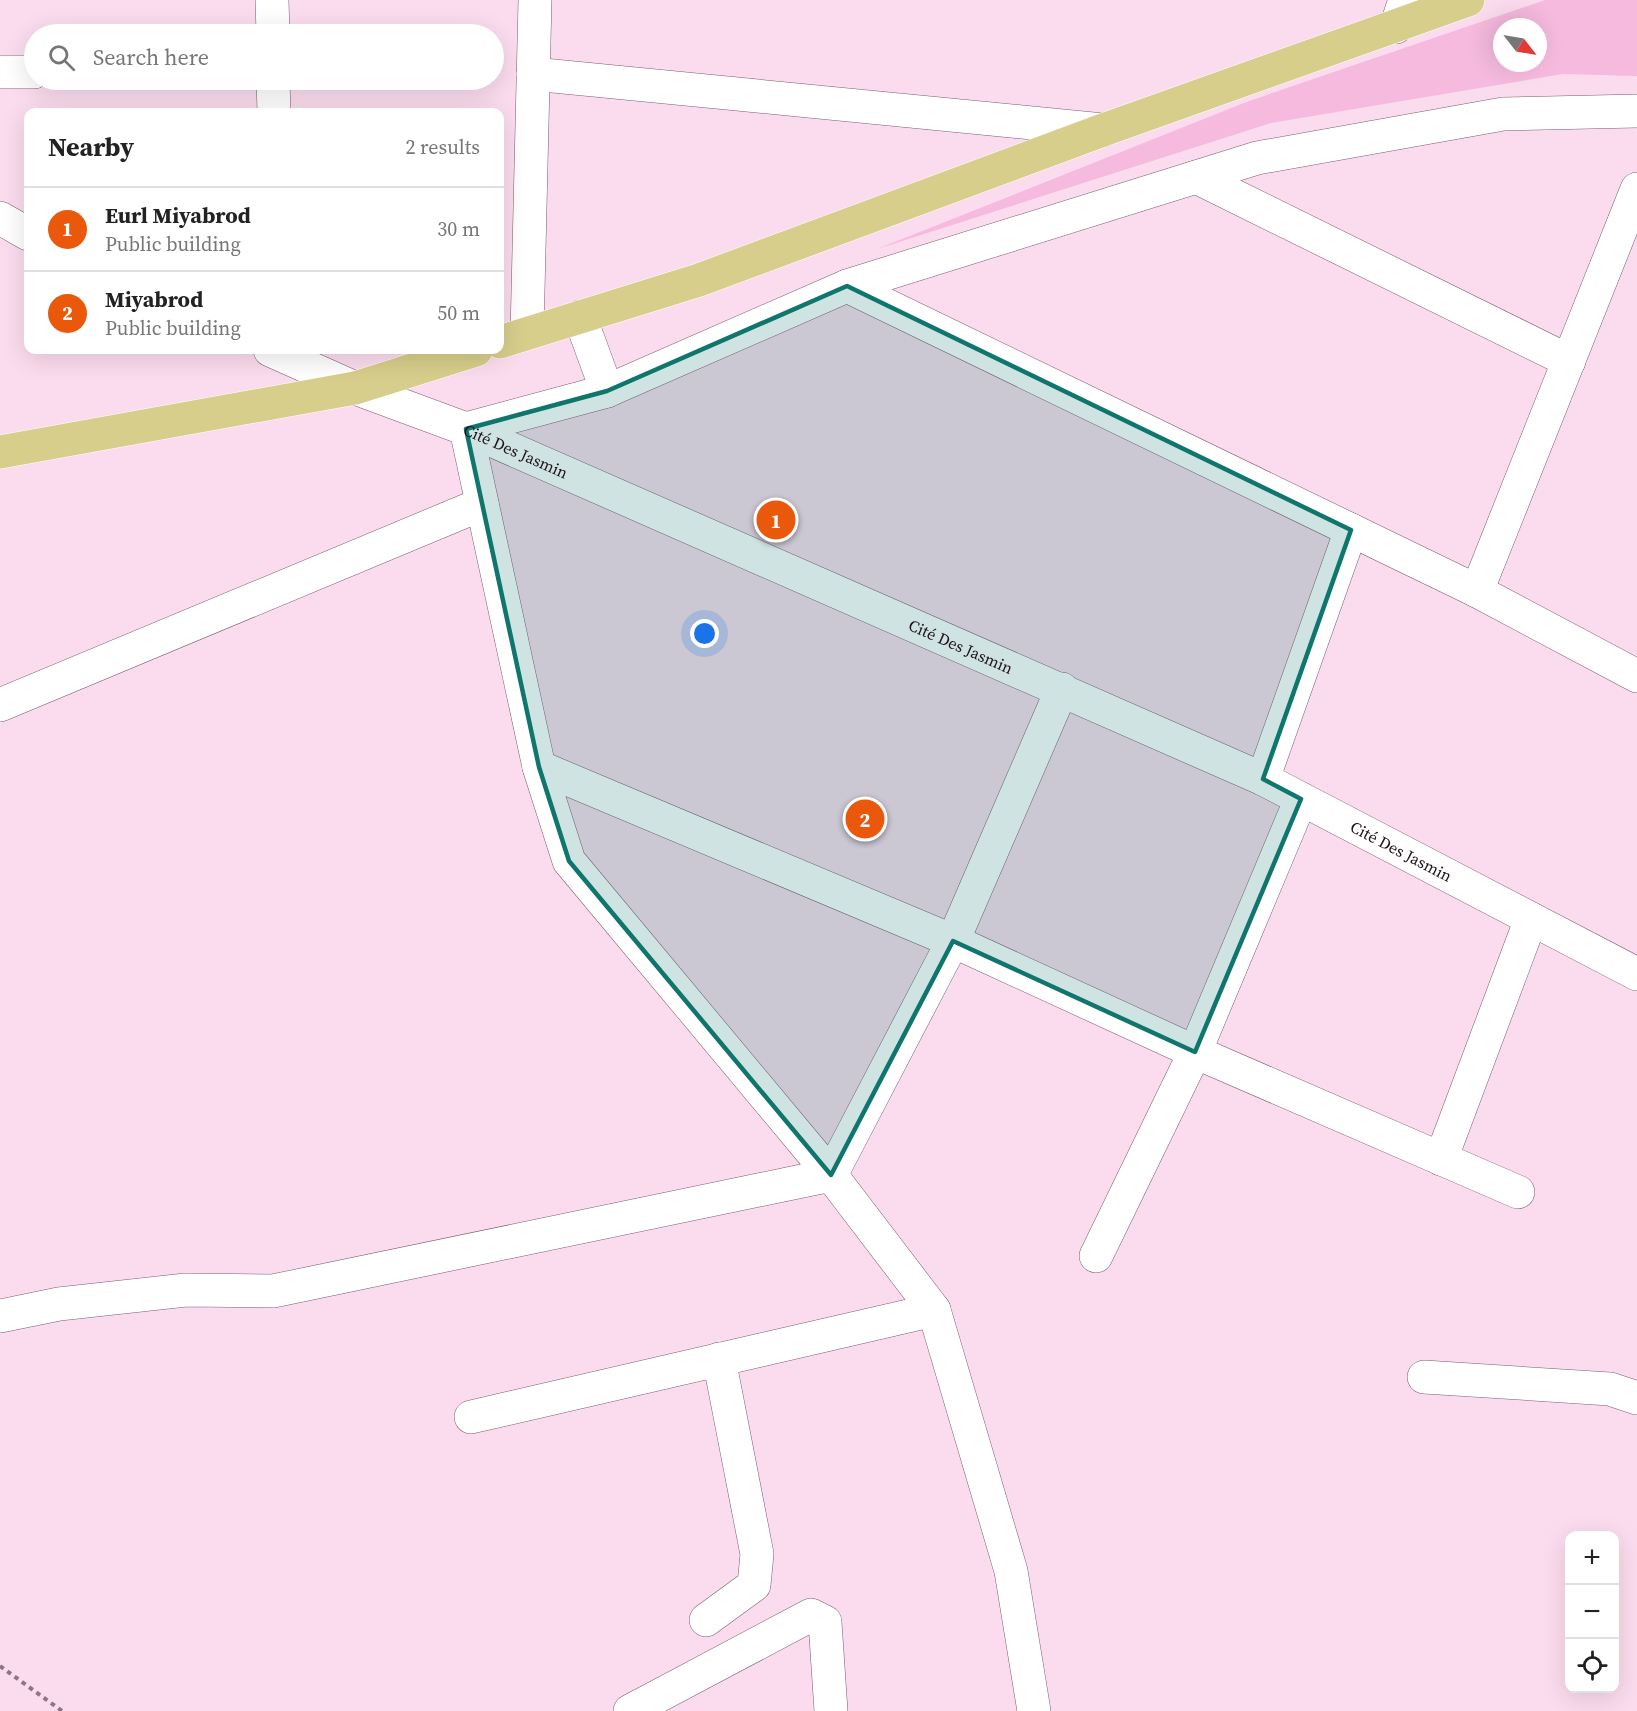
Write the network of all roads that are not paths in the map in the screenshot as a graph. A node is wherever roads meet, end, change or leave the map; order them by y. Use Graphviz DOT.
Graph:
graph roads {
  1 [pos="272,0"];
  2 [pos="535,0"];
  3 [pos="1468,0"];
  4 [pos="1414,11"];
  5 [pos="273,24"];
  6 [pos="0,72"];
  7 [pos="24,72"];
  8 [pos="533,74"];
  9 [pos="273,90"];
  10 [pos="274,108"];
  11 [pos="1637,111"];
  12 [pos="1103,130"];
  13 [pos="1196,177"];
  14 [pos="1637,189"];
  15 [pos="0,218"];
  16 [pos="24,232"];
  17 [pos="847,286"];
  18 [pos="580,317"];
  19 [pos="513,338"];
  20 [pos="281,354"];
  21 [pos="463,354"];
  22 [pos="1569,361"];
  23 [pos="355,387"];
  24 [pos="607,391"];
  25 [pos="466,429"];
  26 [pos="0,452"];
  27 [pos="482,504"];
  28 [pos="1352,530"];
  29 [pos="1477,591"];
  30 [pos="1637,676"];
  31 [pos="1062,689"];
  32 [pos="0,705"];
  33 [pos="539,766"];
  34 [pos="1263,779"];
  35 [pos="1301,799"];
  36 [pos="1531,919"];
  37 [pos="953,941"];
  38 [pos="1636,969"];
  39 [pos="1195,1052"];
  40 [pos="1441,1159"];
  41 [pos="831,1175"];
  42 [pos="1518,1192"];
  43 [pos="1096,1256"];
  44 [pos="934,1310"];
  45 [pos="0,1316"];
  46 [pos="719,1359"];
  47 [pos="1424,1377"];
  48 [pos="1637,1398"];
  49 [pos="471,1417"];
  50 [pos="706,1620"];
  51 [pos="630,1711"];
  52 [pos="831,1711"];
  53 [pos="1034,1711"];
  1 -- 5 [label="street"];
  2 -- 8 [label="street"];
  3 -- 4 [label="main road"];
  4 -- 12 [label="main road"];
  6 -- 7 [label="street"];
  8 -- 12 [label="street"];
  8 -- 19 [label="street"];
  9 -- 10 [label="street"];
  11 -- 13 [label="street"];
  12 -- 18 [label="main road"];
  13 -- 17 [label="street"];
  13 -- 22 [label="street"];
  14 -- 22 [label="street"];
  15 -- 16 [label="street"];
  17 -- 24 [label="street"];
  17 -- 28 [label="street"];
  18 -- 19 [label="main road"];
  18 -- 24 [label="street"];
  20 -- 23 [label="street, Cité Des Jasmin"];
  21 -- 23 [label="main road"];
  22 -- 29 [label="street"];
  23 -- 25 [label="street, Cité Des Jasmin"];
  23 -- 26 [label="main road"];
  24 -- 25 [label="street"];
  25 -- 27 [label="street"];
  25 -- 31 [label="street, Cité Des Jasmin"];
  27 -- 32 [label="street"];
  27 -- 33 [label="street"];
  28 -- 29 [label="street"];
  28 -- 34 [label="street"];
  29 -- 30 [label="street"];
  31 -- 34 [label="street, Cité Des Jasmin"];
  31 -- 37 [label="street"];
  33 -- 37 [label="street"];
  33 -- 41 [label="street"];
  34 -- 35 [label="street, Cité Des Jasmin"];
  35 -- 36 [label="street, Cité Des Jasmin"];
  35 -- 39 [label="street"];
  36 -- 38 [label="street, Cité Des Jasmin"];
  36 -- 40 [label="street"];
  37 -- 39 [label="street"];
  37 -- 41 [label="street"];
  39 -- 40 [label="street"];
  39 -- 43 [label="street"];
  40 -- 42 [label="street"];
  41 -- 44 [label="street"];
  41 -- 45 [label="street"];
  44 -- 46 [label="street"];
  44 -- 53 [label="street"];
  46 -- 49 [label="street"];
  46 -- 50 [label="street"];
  47 -- 48 [label="street"];
  51 -- 52 [label="street"];
}
